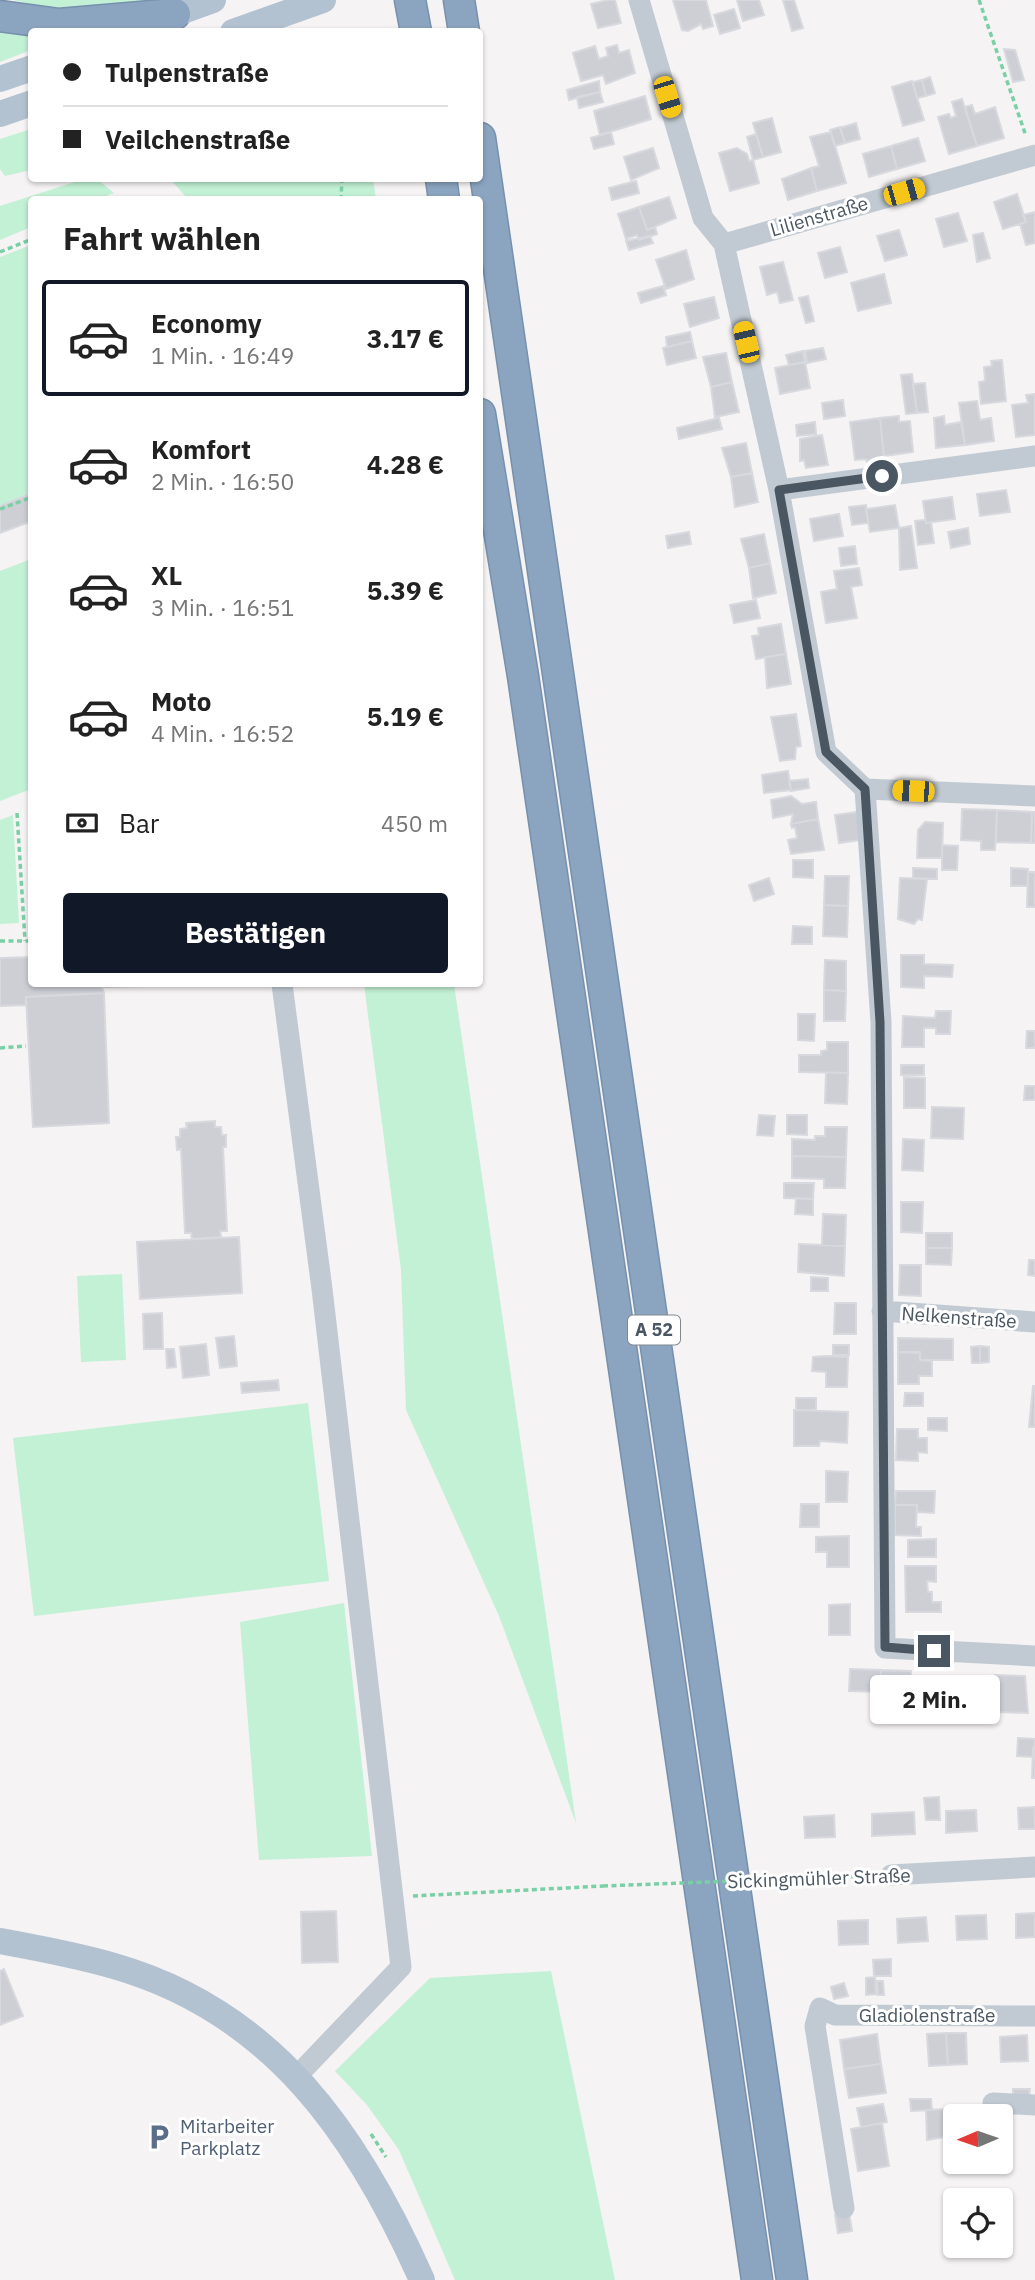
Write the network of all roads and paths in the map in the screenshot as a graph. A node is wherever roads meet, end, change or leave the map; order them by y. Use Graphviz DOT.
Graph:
graph roads {
  1 [pos="213,0"];
  2 [pos="323,0"];
  3 [pos="411,0"];
  4 [pos="459,0"];
  5 [pos="639,0"];
  6 [pos="979,0"];
  7 [pos="175,14"];
  8 [pos="0,16"];
  9 [pos="138,28"];
  10 [pos="244,28"];
  11 [pos="415,28"];
  12 [pos="463,28"];
  13 [pos="28,69"];
  14 [pos="0,79"];
  15 [pos="28,104"];
  16 [pos="0,114"];
  17 [pos="1034,155"];
  18 [pos="483,159"];
  19 [pos="28,241"];
  20 [pos="724,244"];
  21 [pos="0,252"];
  22 [pos="483,432"];
  23 [pos="1035,456"];
  24 [pos="779,490"];
  25 [pos="28,498"];
  26 [pos="0,509"];
  27 [pos="865,789"];
  28 [pos="1035,796"];
  29 [pos="18,813"];
  30 [pos="0,941"];
  31 [pos="25,941"];
  32 [pos="282,987"];
  33 [pos="26,1046"];
  34 [pos="0,1048"];
  35 [pos="882,1311"];
  36 [pos="1035,1322"];
  37 [pos="1035,1656"];
  38 [pos="1035,1867"];
  39 [pos="891,1875"];
  40 [pos="395,1897"];
  41 [pos="0,1941"];
  42 [pos="1035,2016"];
  43 [pos="297,2076"];
  44 [pos="993,2103"];
  45 [pos="1035,2105"];
  46 [pos="844,2208"];
  47 [pos="422,2280"];
  48 [pos="757,2280"];
  49 [pos="792,2280"];
  1 -- 7 [label="main road"];
  2 -- 10 [label="main road"];
  3 -- 11 [label="highway"];
  4 -- 12 [label="highway"];
  5 -- 20 [label="street"];
  6 -- 17 [label="path"];
  7 -- 8 [label="highway"];
  7 -- 9 [label="main road"];
  13 -- 14 [label="main road"];
  15 -- 16 [label="main road"];
  17 -- 20 [label="street, Lilienstraße"];
  18 -- 49 [label="highway, A 52"];
  19 -- 21 [label="path"];
  20 -- 24 [label="street"];
  22 -- 48 [label="highway, A 52"];
  23 -- 24 [label="street"];
  24 -- 27 [label="street"];
  25 -- 26 [label="path"];
  27 -- 28 [label="street"];
  27 -- 35 [label="street"];
  29 -- 31 [label="path"];
  30 -- 31 [label="path"];
  32 -- 40 [label="street"];
  33 -- 34 [label="path"];
  35 -- 36 [label="street, Nelkenstraße"];
  35 -- 37 [label="street"];
  38 -- 39 [label="street, Sickingmühler Straße"];
  39 -- 40 [label="path, Sickingmühler Straße, bridge"];
  40 -- 43 [label="street"];
  41 -- 43 [label="main road"];
  42 -- 46 [label="street, Gladiolenstraße"];
  43 -- 47 [label="main road"];
  44 -- 45 [label="street"];
}
